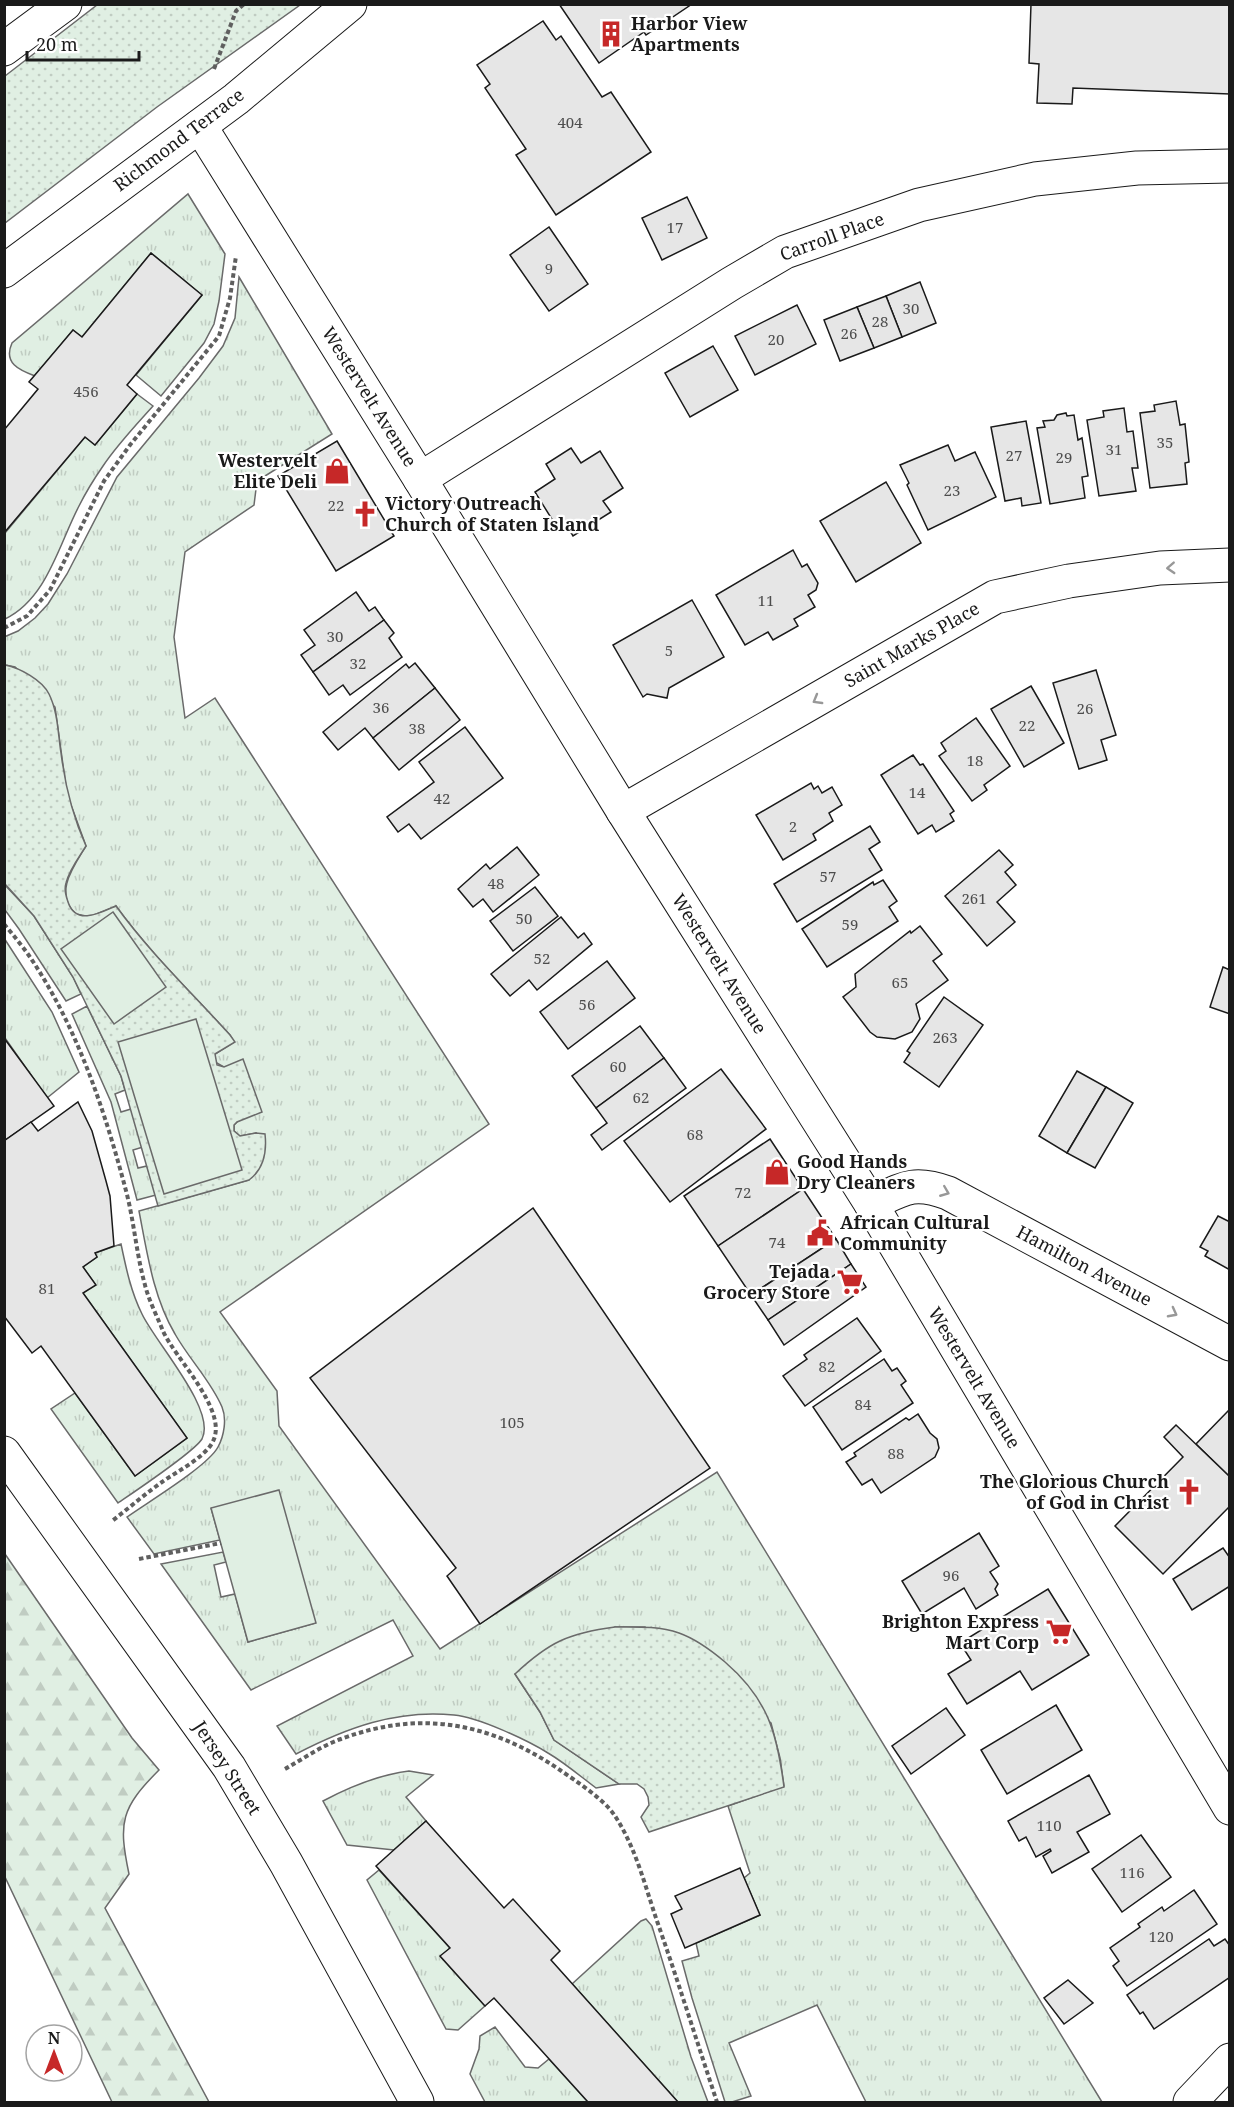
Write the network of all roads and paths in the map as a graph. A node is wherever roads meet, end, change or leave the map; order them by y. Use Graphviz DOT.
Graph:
graph roads {
  1 [pos="65,4"];
  2 [pos="244,4"];
  3 [pos="350,4"];
  4 [pos="4,49"];
  5 [pos="214,69"];
  6 [pos="200,126"];
  7 [pos="1230,166"];
  8 [pos="236,256"];
  9 [pos="4,271"];
  10 [pos="420,479"];
  11 [pos="1230,565"];
  12 [pos="4,628"];
  13 [pos="623,811"];
  14 [pos="4,924"];
  15 [pos="871,1204"];
  16 [pos="1230,1344"];
  17 [pos="4,1453"];
  18 [pos="112,1521"];
  19 [pos="221,1543"];
  20 [pos="139,1559"];
  21 [pos="285,1769"];
  22 [pos="1230,1808"];
  23 [pos="1230,2060"];
  24 [pos="417,2103"];
  25 [pos="717,2103"];
  26 [pos="1190,2103"];
  1 -- 4 [label="street"];
  2 -- 5 [label="path"];
  3 -- 6 [label="street, Richmond Terrace"];
  6 -- 9 [label="street, Richmond Terrace"];
  6 -- 10 [label="street, Westervelt Avenue"];
  7 -- 10 [label="street, Carroll Place"];
  8 -- 12 [label="path"];
  10 -- 13 [label="street, Westervelt Avenue"];
  11 -- 13 [label="street, Saint Marks Place, one-way"];
  13 -- 15 [label="street, Westervelt Avenue"];
  14 -- 18 [label="path"];
  15 -- 16 [label="street, Hamilton Avenue, one-way"];
  15 -- 22 [label="street, Westervelt Avenue"];
  17 -- 24 [label="street, Jersey Street"];
  19 -- 20 [label="path"];
  21 -- 25 [label="path"];
  23 -- 26 [label="street"];
}
